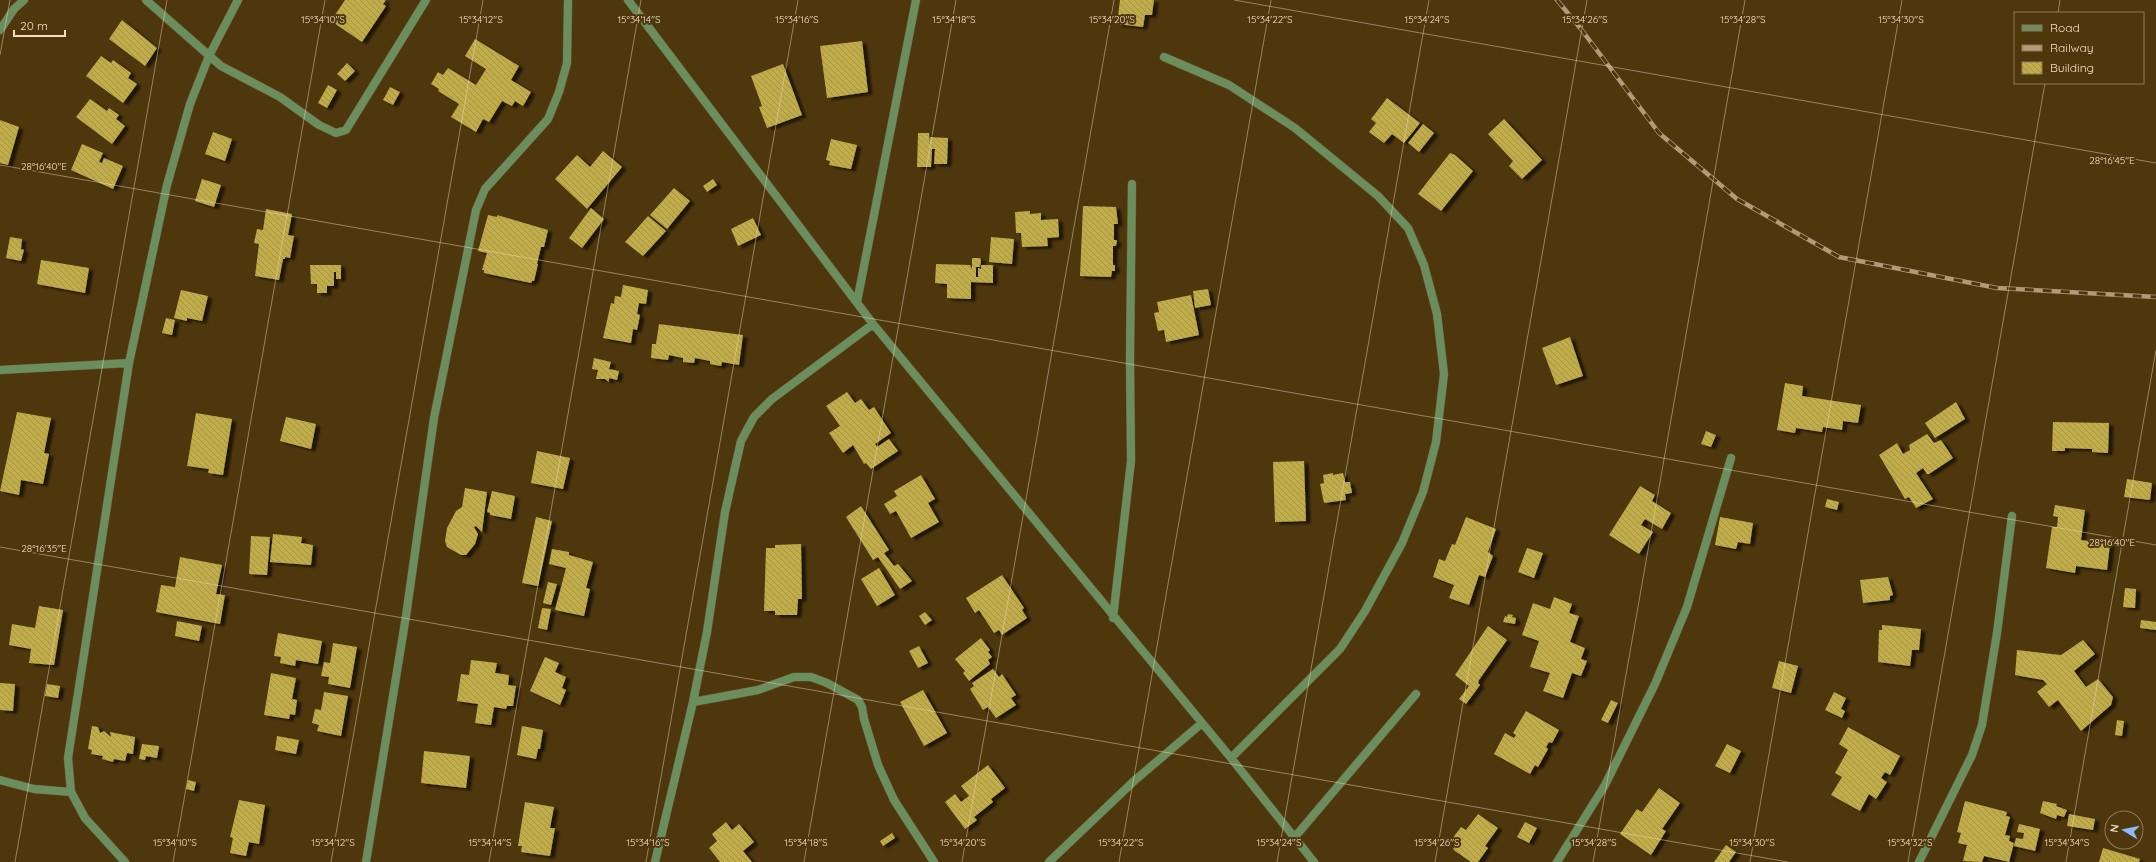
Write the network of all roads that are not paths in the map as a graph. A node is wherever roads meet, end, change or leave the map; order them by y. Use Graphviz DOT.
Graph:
graph roads {
  1 [pos="24,0"];
  2 [pos="146,0"];
  3 [pos="238,0"];
  4 [pos="426,0"];
  5 [pos="568,0"];
  6 [pos="628,0"];
  7 [pos="916,0"];
  8 [pos="0,30"];
  9 [pos="209,56"];
  10 [pos="1164,58"];
  11 [pos="1132,184"];
  12 [pos="857,302"];
  13 [pos="873,324"];
  14 [pos="129,363"];
  15 [pos="0,370"];
  16 [pos="1731,458"];
  17 [pos="2012,516"];
  18 [pos="1114,618"];
  19 [pos="1416,694"];
  20 [pos="693,702"];
  21 [pos="1202,723"];
  22 [pos="1231,758"];
  23 [pos="0,780"];
  24 [pos="71,792"];
  25 [pos="1294,838"];
  26 [pos="125,862"];
  27 [pos="366,862"];
  28 [pos="655,862"];
  29 [pos="934,862"];
  30 [pos="1049,862"];
  31 [pos="1314,862"];
  32 [pos="1557,862"];
  33 [pos="1919,862"];
  1 -- 8 [label="street"];
  2 -- 9 [label="street"];
  3 -- 9 [label="street"];
  4 -- 9 [label="street"];
  5 -- 27 [label="street"];
  6 -- 12 [label="street"];
  7 -- 12 [label="street"];
  9 -- 14 [label="street"];
  10 -- 22 [label="street"];
  11 -- 18 [label="street"];
  12 -- 13 [label="street"];
  13 -- 18 [label="street"];
  13 -- 20 [label="street"];
  14 -- 15 [label="street"];
  14 -- 24 [label="street"];
  16 -- 32 [label="street"];
  17 -- 33 [label="street"];
  18 -- 21 [label="street"];
  19 -- 25 [label="street"];
  20 -- 28 [label="street"];
  20 -- 29 [label="street"];
  21 -- 22 [label="street"];
  21 -- 30 [label="street"];
  22 -- 25 [label="street"];
  23 -- 24 [label="street"];
  24 -- 26 [label="street"];
  25 -- 31 [label="street"];
}
